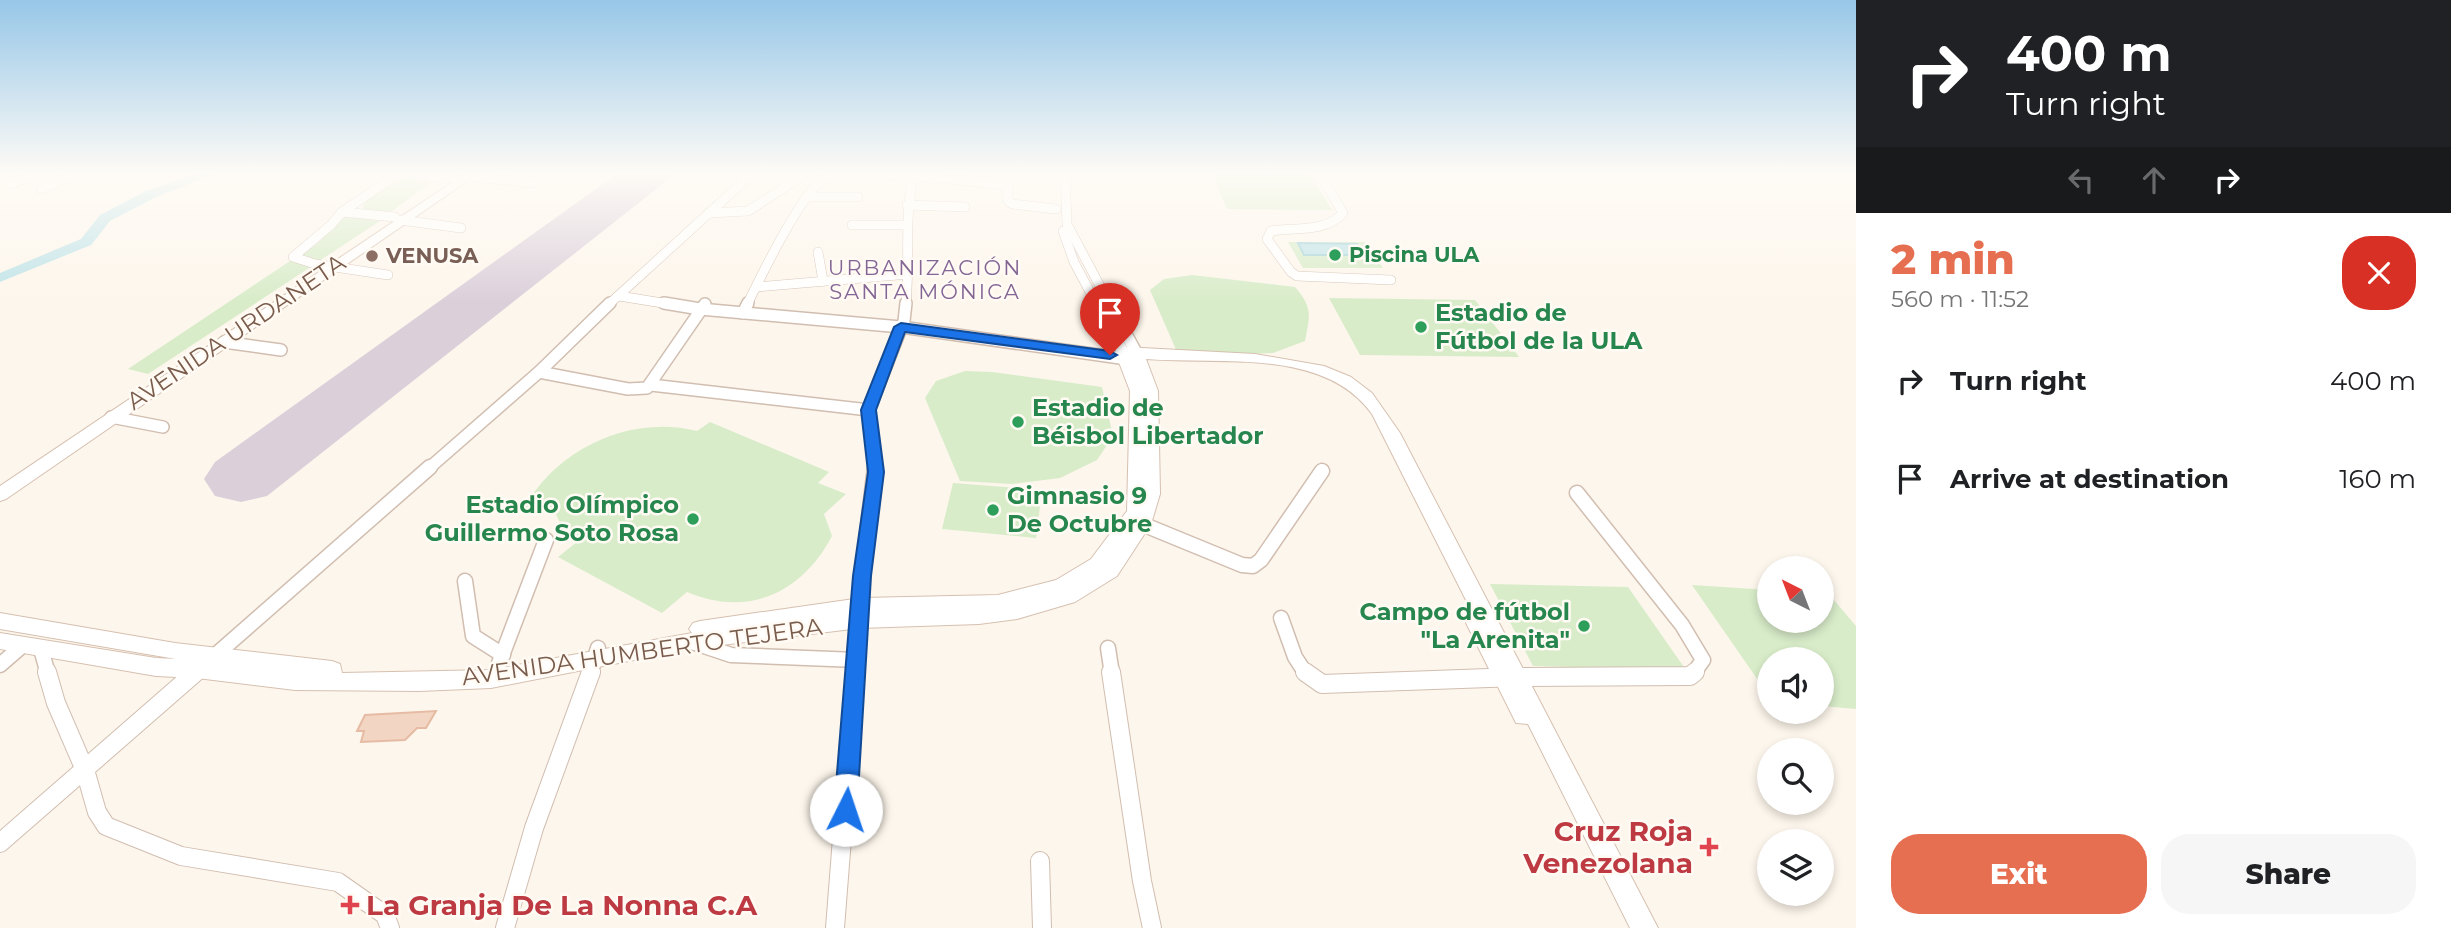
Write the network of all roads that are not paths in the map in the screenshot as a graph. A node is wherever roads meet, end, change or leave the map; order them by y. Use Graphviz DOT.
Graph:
graph roads {
  1 [pos="338,216"];
  2 [pos="382,216"];
  3 [pos="401,216"];
  4 [pos="705,216"];
  5 [pos="796,216"];
  6 [pos="907,216"];
  7 [pos="1058,216"];
  8 [pos="1065,216"];
  9 [pos="1341,216"];
  10 [pos="398,218"];
  11 [pos="852,225"];
  12 [pos="907,225"];
  13 [pos="461,228"];
  14 [pos="818,252"];
  15 [pos="330,265"];
  16 [pos="909,274"];
  17 [pos="388,275"];
  18 [pos="1391,280"];
  19 [pos="823,281"];
  20 [pos="757,287"];
  21 [pos="621,294"];
  22 [pos="703,307"];
  23 [pos="744,310"];
  24 [pos="902,324"];
  25 [pos="224,342"];
  26 [pos="281,350"];
  27 [pos="1132,356"];
  28 [pos="539,372"];
  29 [pos="651,386"];
  30 [pos="869,410"];
  31 [pos="111,417"];
  32 [pos="163,427"];
  33 [pos="1322,471"];
  34 [pos="0,483"];
  35 [pos="1577,493"];
  36 [pos="0,495"];
  37 [pos="1142,524"];
  38 [pos="546,540"];
  39 [pos="465,581"];
  40 [pos="861,613"];
  41 [pos="1281,618"];
  42 [pos="0,621"];
  43 [pos="0,641"];
  44 [pos="690,641"];
  45 [pos="32,647"];
  46 [pos="1108,648"];
  47 [pos="597,654"];
  48 [pos="500,660"];
  49 [pos="857,660"];
  50 [pos="205,662"];
  51 [pos="0,665"];
  52 [pos="1510,678"];
  53 [pos="85,771"];
  54 [pos="0,843"];
  55 [pos="1040,861"];
  56 [pos="390,928"];
  57 [pos="505,928"];
  58 [pos="835,928"];
  59 [pos="1042,928"];
  60 [pos="1152,928"];
  61 [pos="1632,928"];
  62 [pos="1644,928"];
  1 -- 15 [label="street"];
  2 -- 10 [label="street"];
  3 -- 10 [label="street, AVENIDA URDANETA"];
  4 -- 21 [label="street"];
  5 -- 20 [label="street"];
  6 -- 12 [label="street"];
  7 -- 27 [label="street, AVENIDA HUMBERTO TEJERA"];
  8 -- 27 [label="street, AVENIDA HUMBERTO TEJERA"];
  9 -- 18 [label="street"];
  10 -- 13 [label="street"];
  10 -- 15 [label="street, AVENIDA URDANETA"];
  11 -- 12 [label="street"];
  12 -- 16 [label="street"];
  14 -- 19 [label="street"];
  15 -- 17 [label="street"];
  15 -- 25 [label="street, AVENIDA URDANETA"];
  15 -- 34 [label="street, AVENIDA URDANETA"];
  16 -- 19 [label="street"];
  16 -- 24 [label="street"];
  19 -- 20 [label="street"];
  20 -- 23 [label="street"];
  21 -- 22 [label="street"];
  21 -- 28 [label="street"];
  22 -- 23 [label="street"];
  22 -- 29 [label="street"];
  23 -- 24 [label="street"];
  24 -- 27 [label="street"];
  24 -- 30 [label="street"];
  25 -- 26 [label="street"];
  25 -- 31 [label="street, AVENIDA URDANETA"];
  27 -- 37 [label="street, AVENIDA HUMBERTO TEJERA"];
  27 -- 40 [label="street, AVENIDA HUMBERTO TEJERA"];
  27 -- 52 [label="street"];
  28 -- 29 [label="street"];
  28 -- 50 [label="street"];
  29 -- 30 [label="street"];
  30 -- 40 [label="street"];
  31 -- 32 [label="street"];
  31 -- 36 [label="street, AVENIDA URDANETA"];
  33 -- 37 [label="street"];
  35 -- 52 [label="street"];
  37 -- 40 [label="street, AVENIDA HUMBERTO TEJERA"];
  38 -- 48 [label="street"];
  39 -- 48 [label="street"];
  40 -- 44 [label="street, AVENIDA HUMBERTO TEJERA"];
  40 -- 47 [label="street, AVENIDA HUMBERTO TEJERA"];
  40 -- 49 [label="street"];
  41 -- 52 [label="street"];
  42 -- 50 [label="street"];
  43 -- 45 [label="street"];
  44 -- 47 [label="street, AVENIDA HUMBERTO TEJERA"];
  44 -- 49 [label="street"];
  45 -- 50 [label="street"];
  45 -- 51 [label="street"];
  45 -- 53 [label="street"];
  46 -- 60 [label="street"];
  47 -- 48 [label="street, AVENIDA HUMBERTO TEJERA"];
  47 -- 50 [label="street, AVENIDA HUMBERTO TEJERA"];
  47 -- 57 [label="street"];
  48 -- 50 [label="street, AVENIDA HUMBERTO TEJERA"];
  49 -- 58 [label="street"];
  50 -- 53 [label="street"];
  52 -- 61 [label="street"];
  52 -- 62 [label="street"];
  53 -- 54 [label="street"];
  53 -- 56 [label="street"];
  55 -- 59 [label="street"];
}
